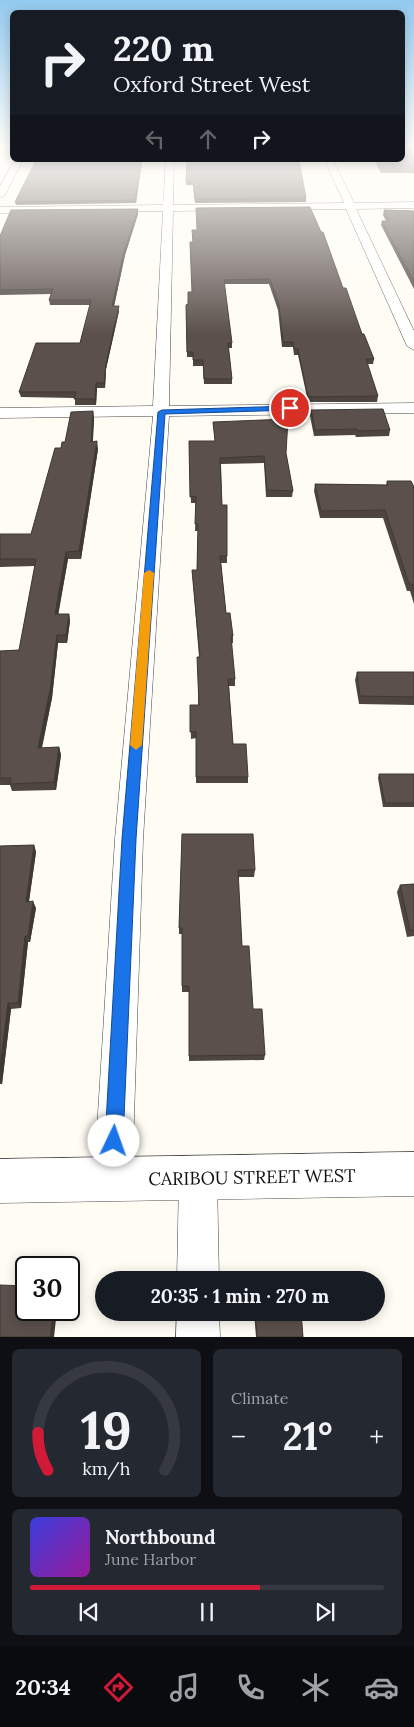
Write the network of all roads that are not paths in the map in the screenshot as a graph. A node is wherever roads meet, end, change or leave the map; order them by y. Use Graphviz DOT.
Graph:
graph roads {
  1 [pos="34,209"];
  2 [pos="168,209"];
  3 [pos="352,209"];
  4 [pos="0,210"];
  5 [pos="414,346"];
  6 [pos="414,408"];
  7 [pos="162,412"];
  8 [pos="0,413"];
  9 [pos="414,1174"];
  10 [pos="198,1178"];
  11 [pos="113,1179"];
  12 [pos="0,1181"];
  13 [pos="198,1271"];
  14 [pos="198,1321"];
  15 [pos="198,1337"];
  1 -- 4 [label="street"];
  2 -- 7 [label="street"];
  3 -- 5 [label="street"];
  6 -- 7 [label="street"];
  7 -- 8 [label="street"];
  7 -- 11 [label="street"];
  9 -- 10 [label="street, CARIBOU STREET WEST"];
  10 -- 11 [label="street, CARIBOU STREET WEST"];
  10 -- 13 [label="street"];
  11 -- 12 [label="street, CARIBOU STREET WEST"];
  14 -- 15 [label="street"];
}
